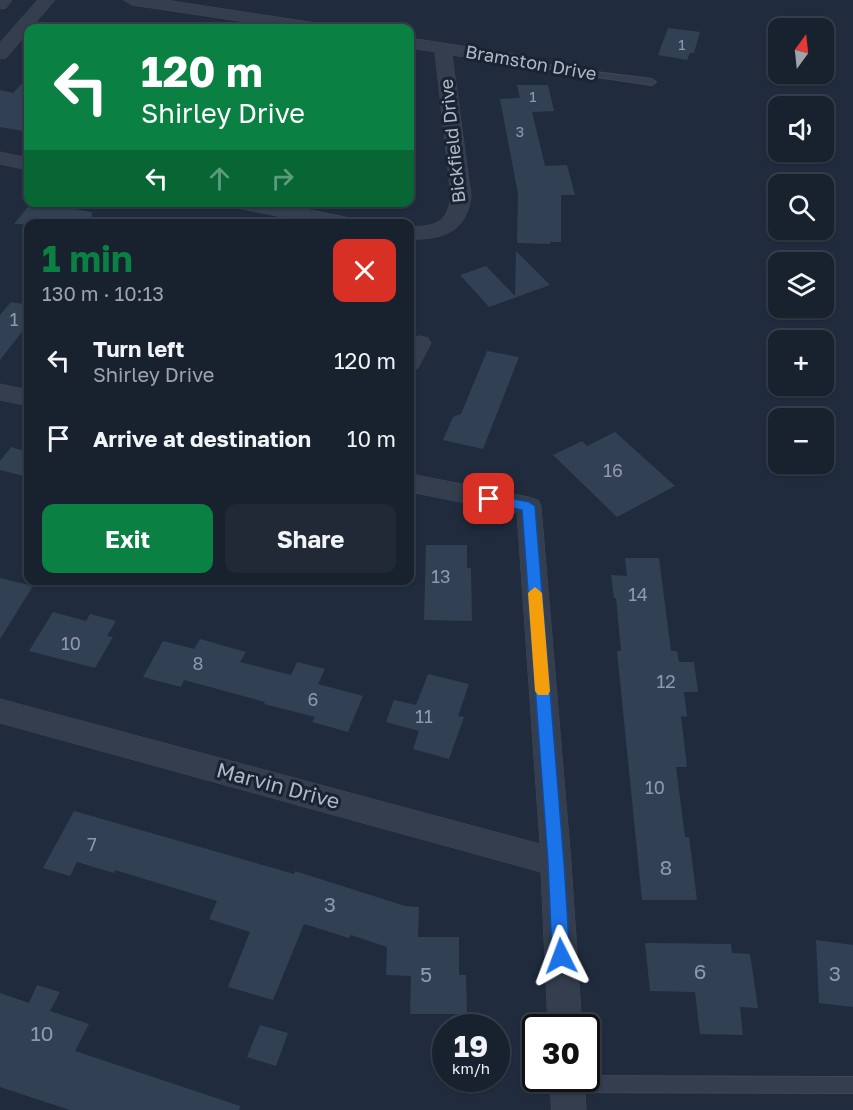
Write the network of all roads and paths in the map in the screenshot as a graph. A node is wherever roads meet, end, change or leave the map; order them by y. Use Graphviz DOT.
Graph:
graph roads {
  1 [pos="4,0"];
  2 [pos="47,0"];
  3 [pos="132,0"];
  4 [pos="0,4"];
  5 [pos="26,24"];
  6 [pos="290,24"];
  7 [pos="24,26"];
  8 [pos="414,44"];
  9 [pos="443,48"];
  10 [pos="0,54"];
  11 [pos="521,60"];
  12 [pos="652,82"];
  13 [pos="0,159"];
  14 [pos="24,163"];
  15 [pos="263,207"];
  16 [pos="324,219"];
  17 [pos="414,232"];
  18 [pos="420,343"];
  19 [pos="414,355"];
  20 [pos="0,392"];
  21 [pos="24,397"];
  22 [pos="414,484"];
  23 [pos="0,711"];
  24 [pos="556,862"];
  25 [pos="564,1014"];
  26 [pos="853,1085"];
  27 [pos="600,1090"];
  1 -- 4 [label="street"];
  2 -- 5 [label="street"];
  3 -- 6 [label="street"];
  7 -- 10 [label="street"];
  8 -- 9 [label="street, Bramston Drive"];
  9 -- 11 [label="street, Bramston Drive"];
  9 -- 17 [label="street, Bickfield Drive"];
  11 -- 12 [label="lane, Bramston Drive"];
  13 -- 14 [label="street"];
  15 -- 16 [label="street"];
  18 -- 19 [label="street"];
  20 -- 21 [label="street"];
  22 -- 24 [label="street"];
  23 -- 24 [label="street, Marvin Drive"];
  24 -- 25 [label="street"];
  26 -- 27 [label="lane"];
}
